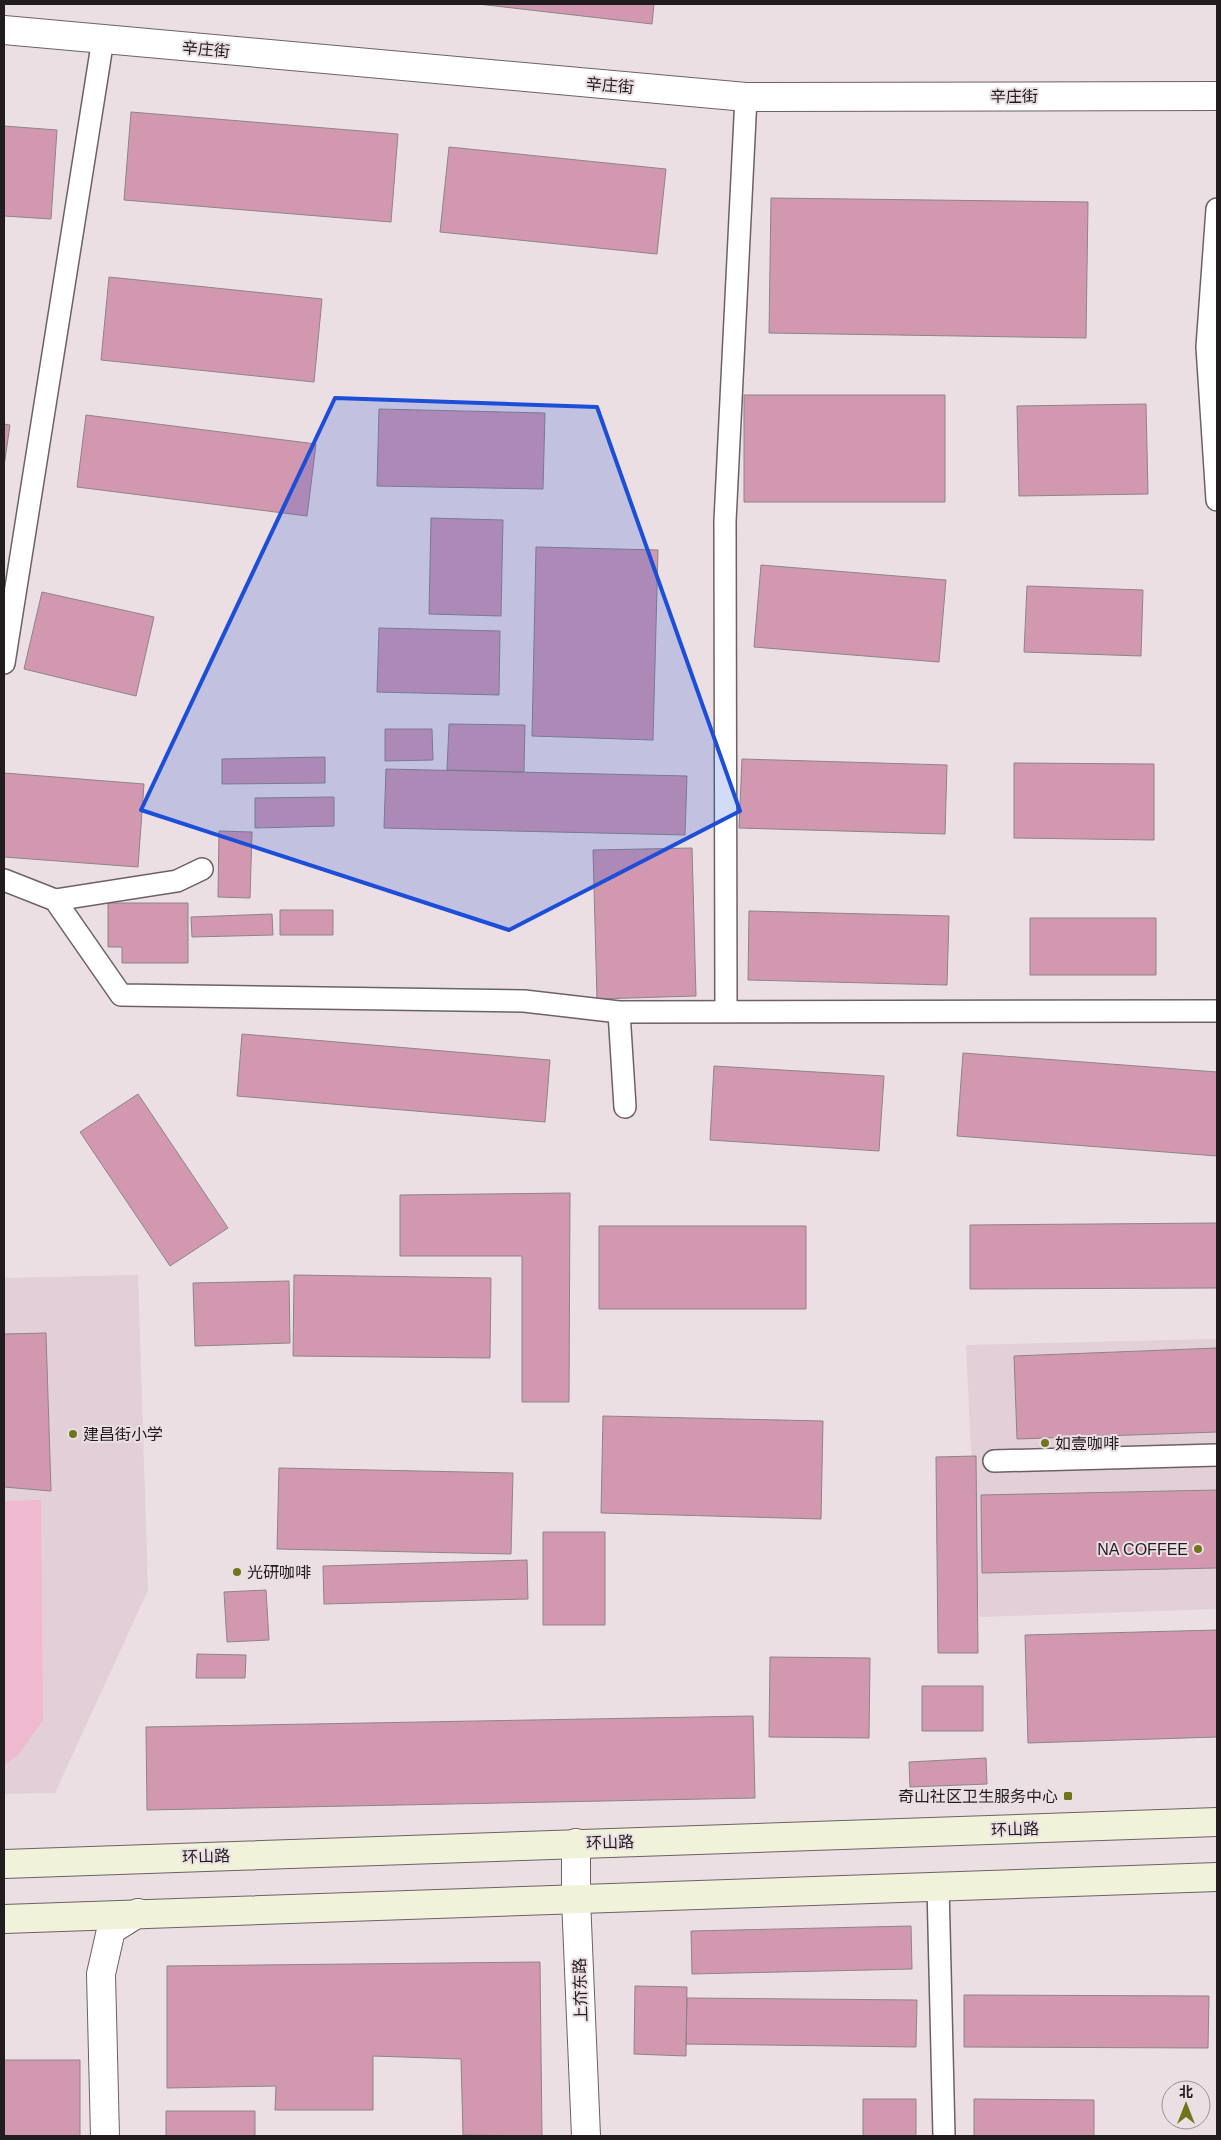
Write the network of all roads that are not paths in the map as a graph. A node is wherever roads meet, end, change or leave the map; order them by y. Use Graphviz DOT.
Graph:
graph roads {
  1 [pos="4,30"];
  2 [pos="103,39"];
  3 [pos="1217,96"];
  4 [pos="746,97"];
  5 [pos="1217,209"];
  6 [pos="1217,500"];
  7 [pos="4,663"];
  8 [pos="202,869"];
  9 [pos="4,880"];
  10 [pos="55,900"];
  11 [pos="1217,1010"];
  12 [pos="620,1012"];
  13 [pos="726,1012"];
  14 [pos="625,1107"];
  15 [pos="1217,1455"];
  16 [pos="994,1461"];
  17 [pos="1217,1822"];
  18 [pos="576,1843"];
  19 [pos="4,1864"];
  20 [pos="1217,1878"];
  21 [pos="938,1886"];
  22 [pos="576,1899"];
  23 [pos="138,1913"];
  24 [pos="4,1918"];
  25 [pos="105,2136"];
  26 [pos="586,2136"];
  27 [pos="944,2136"];
  1 -- 2 [label="street, 辛庄街"];
  2 -- 4 [label="street, 辛庄街"];
  2 -- 7 [label="lane"];
  3 -- 4 [label="street, 辛庄街"];
  4 -- 13 [label="lane"];
  5 -- 6 [label="lane"];
  8 -- 10 [label="lane"];
  9 -- 10 [label="lane"];
  10 -- 12 [label="lane"];
  11 -- 13 [label="lane"];
  12 -- 13 [label="lane"];
  12 -- 14 [label="lane"];
  15 -- 16 [label="lane"];
  17 -- 18 [label="main road, 环山路"];
  18 -- 19 [label="main road, 环山路"];
  18 -- 22 [label="street, 上夼东路"];
  20 -- 21 [label="main road"];
  21 -- 22 [label="main road"];
  21 -- 27 [label="lane"];
  22 -- 23 [label="main road"];
  22 -- 26 [label="street, 上夼东路"];
  23 -- 24 [label="main road"];
  23 -- 25 [label="street"];
}
